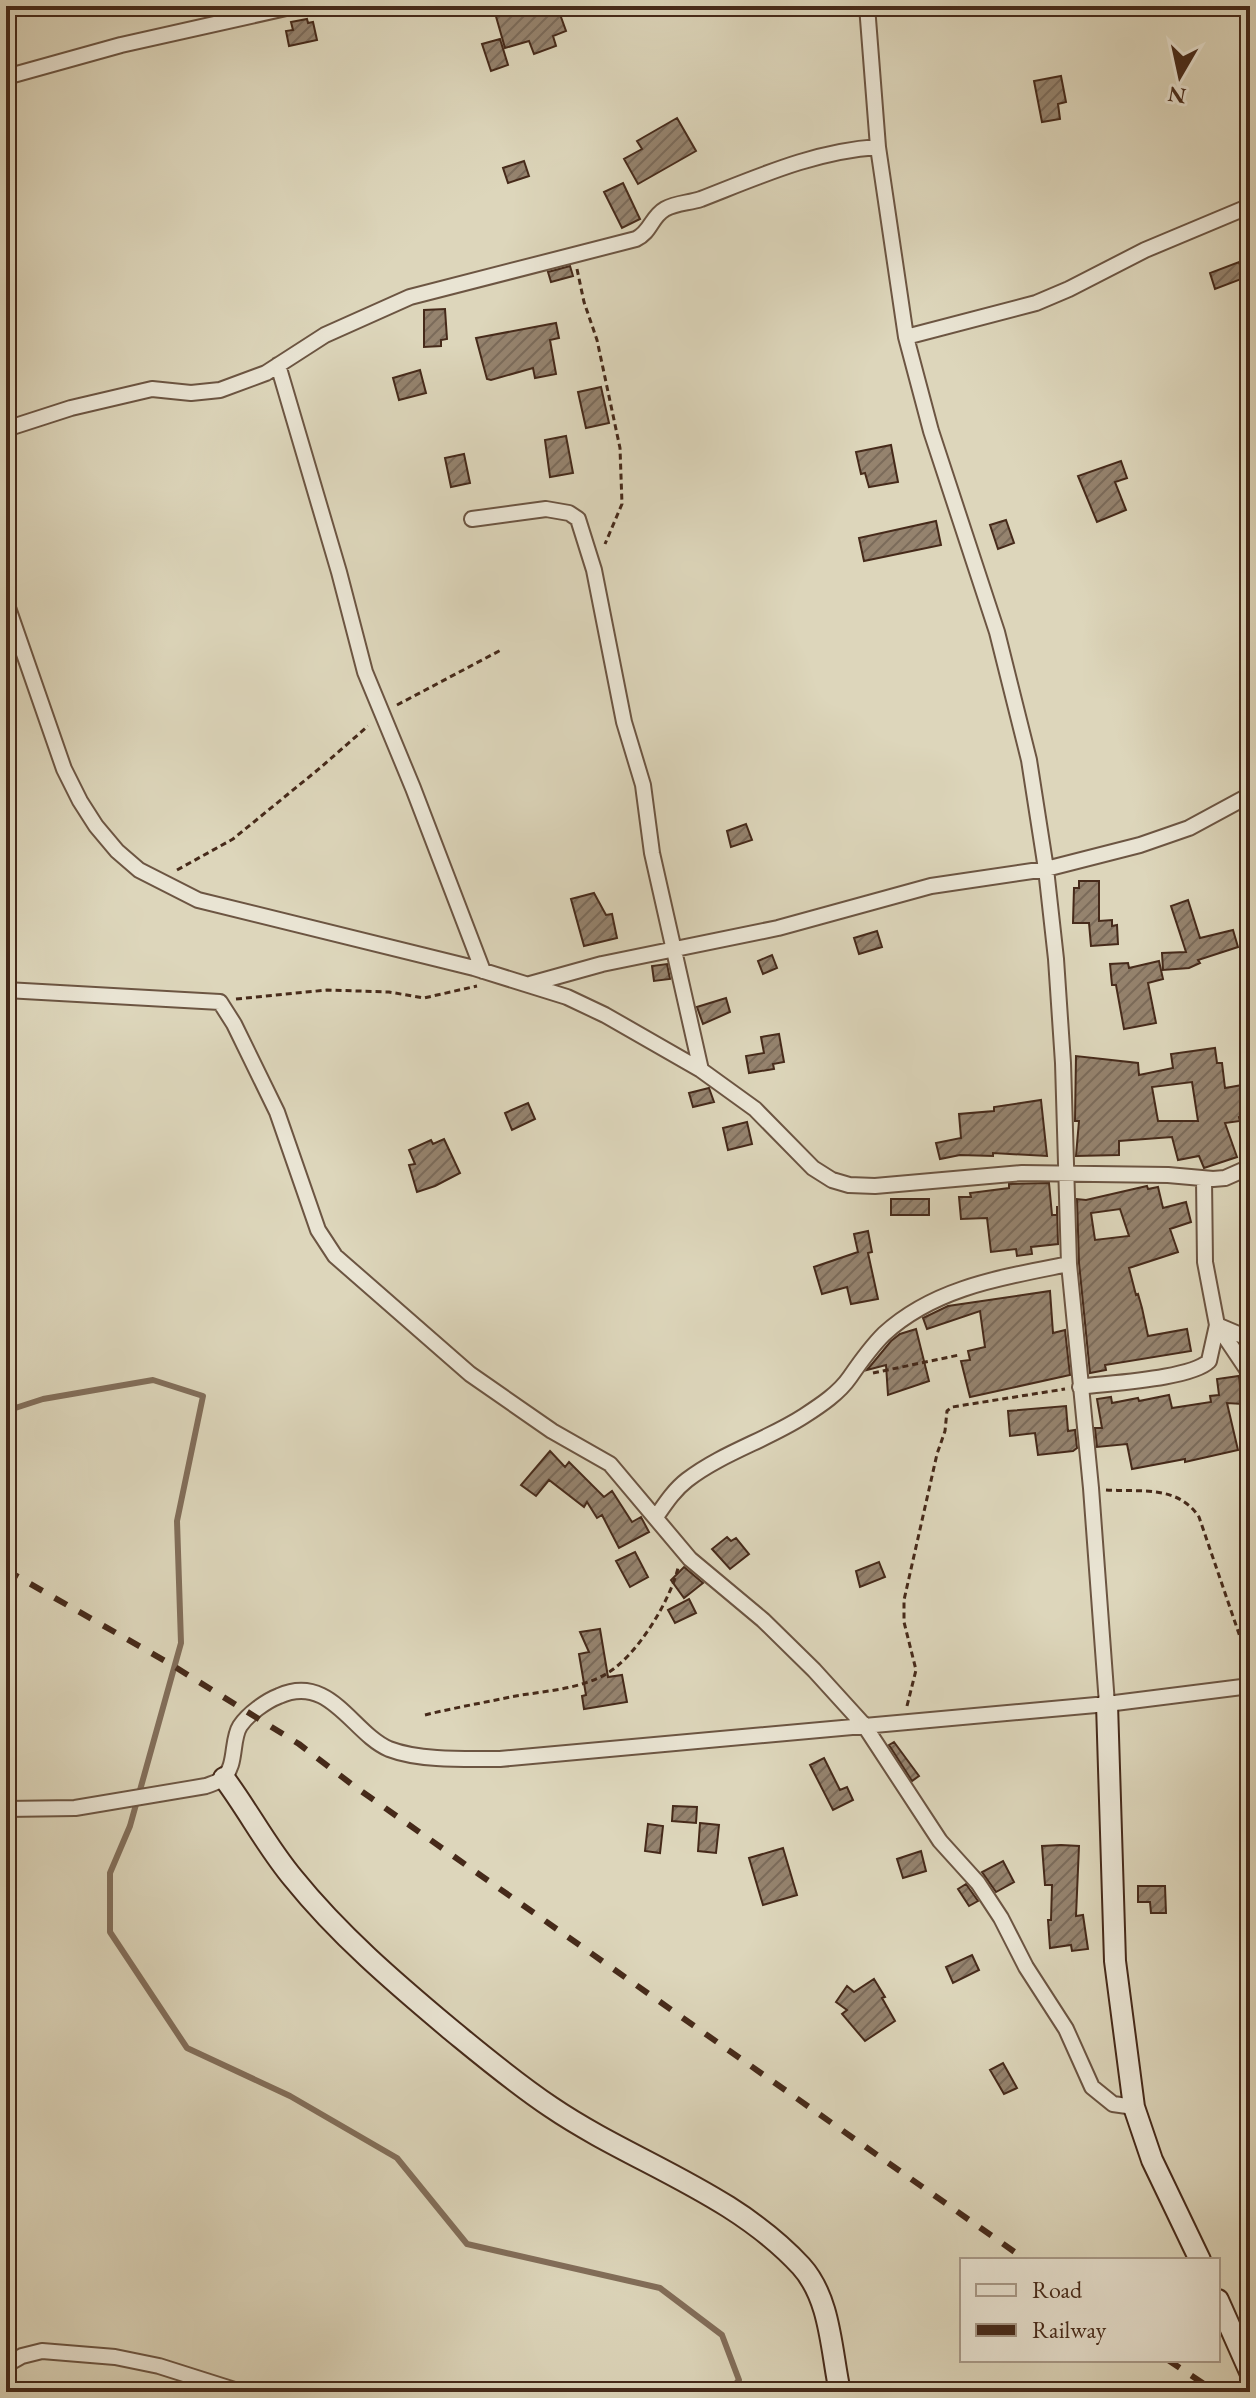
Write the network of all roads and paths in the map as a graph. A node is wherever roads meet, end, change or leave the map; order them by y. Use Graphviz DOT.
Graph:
graph roads {
  1 [pos="295,6"];
  2 [pos="867,6"];
  3 [pos="6,77"];
  4 [pos="878,147"];
  5 [pos="1250,206"];
  6 [pos="574,255"];
  7 [pos="906,337"];
  8 [pos="278,365"];
  9 [pos="6,429"];
  10 [pos="472,519"];
  11 [pos="594,570"];
  12 [pos="6,602"];
  13 [pos="501,650"];
  14 [pos="383,712"];
  15 [pos="1250,795"];
  16 [pos="1046,869"];
  17 [pos="155,880"];
  18 [pos="675,948"];
  19 [pos="483,971"];
  20 [pos="504,977"];
  21 [pos="530,984"];
  22 [pos="6,990"];
  23 [pos="220,1002"];
  24 [pos="701,1070"];
  25 [pos="1250,1167"];
  26 [pos="1065,1175"];
  27 [pos="1204,1179"];
  28 [pos="1069,1264"];
  29 [pos="1217,1325"];
  30 [pos="1250,1339"];
  31 [pos="959,1355"];
  32 [pos="1250,1374"];
  33 [pos="850,1378"];
  34 [pos="1080,1387"];
  35 [pos="1091,1488"];
  36 [pos="656,1517"];
  37 [pos="679,1544"];
  38 [pos="1250,1666"];
  39 [pos="1250,1686"];
  40 [pos="6,1689"];
  41 [pos="1107,1704"];
  42 [pos="425,1715"];
  43 [pos="902,1721"];
  44 [pos="864,1725"];
  45 [pos="224,1778"];
  46 [pos="6,1796"];
  47 [pos="6,1809"];
  48 [pos="1134,2107"];
  49 [pos="1199,2258"];
  50 [pos="1220,2304"];
  51 [pos="1230,2326"];
  52 [pos="1250,2337"];
  53 [pos="6,2365"];
  54 [pos="1250,2372"];
  55 [pos="241,2392"];
  56 [pos="840,2392"];
  1 -- 3 [label="street"];
  2 -- 4 [label="street"];
  4 -- 6 [label="street"];
  4 -- 7 [label="street"];
  5 -- 7 [label="street"];
  6 -- 8 [label="street"];
  6 -- 11 [label="path"];
  7 -- 16 [label="street"];
  8 -- 9 [label="street"];
  8 -- 14 [label="street"];
  10 -- 11 [label="street"];
  11 -- 18 [label="street"];
  12 -- 17 [label="street"];
  13 -- 14 [label="path"];
  14 -- 17 [label="path"];
  14 -- 19 [label="street"];
  15 -- 16 [label="street"];
  16 -- 18 [label="street"];
  16 -- 26 [label="street"];
  17 -- 19 [label="street"];
  18 -- 21 [label="street"];
  18 -- 24 [label="street"];
  19 -- 20 [label="street"];
  20 -- 21 [label="street"];
  20 -- 23 [label="path"];
  21 -- 24 [label="street"];
  22 -- 23 [label="street"];
  23 -- 36 [label="street"];
  24 -- 26 [label="street"];
  25 -- 27 [label="street"];
  26 -- 27 [label="street"];
  26 -- 28 [label="street"];
  27 -- 29 [label="street"];
  28 -- 33 [label="street"];
  28 -- 34 [label="street"];
  29 -- 30 [label="street"];
  29 -- 32 [label="street"];
  29 -- 34 [label="street"];
  31 -- 33 [label="path"];
  33 -- 36 [label="street"];
  34 -- 35 [label="street"];
  34 -- 43 [label="path"];
  35 -- 38 [label="path"];
  35 -- 41 [label="street"];
  36 -- 37 [label="street"];
  37 -- 42 [label="path"];
  37 -- 44 [label="street"];
  39 -- 41 [label="street"];
  40 -- 46 [label="path"];
  41 -- 43 [label="street"];
  41 -- 48 [label="street"];
  43 -- 44 [label="street"];
  44 -- 45 [label="street"];
  44 -- 48 [label="street"];
  45 -- 47 [label="street"];
  45 -- 56 [label="street"];
  48 -- 49 [label="street"];
  50 -- 51 [label="street"];
  51 -- 52 [label="street"];
  51 -- 54 [label="street"];
  53 -- 55 [label="street"];
}
